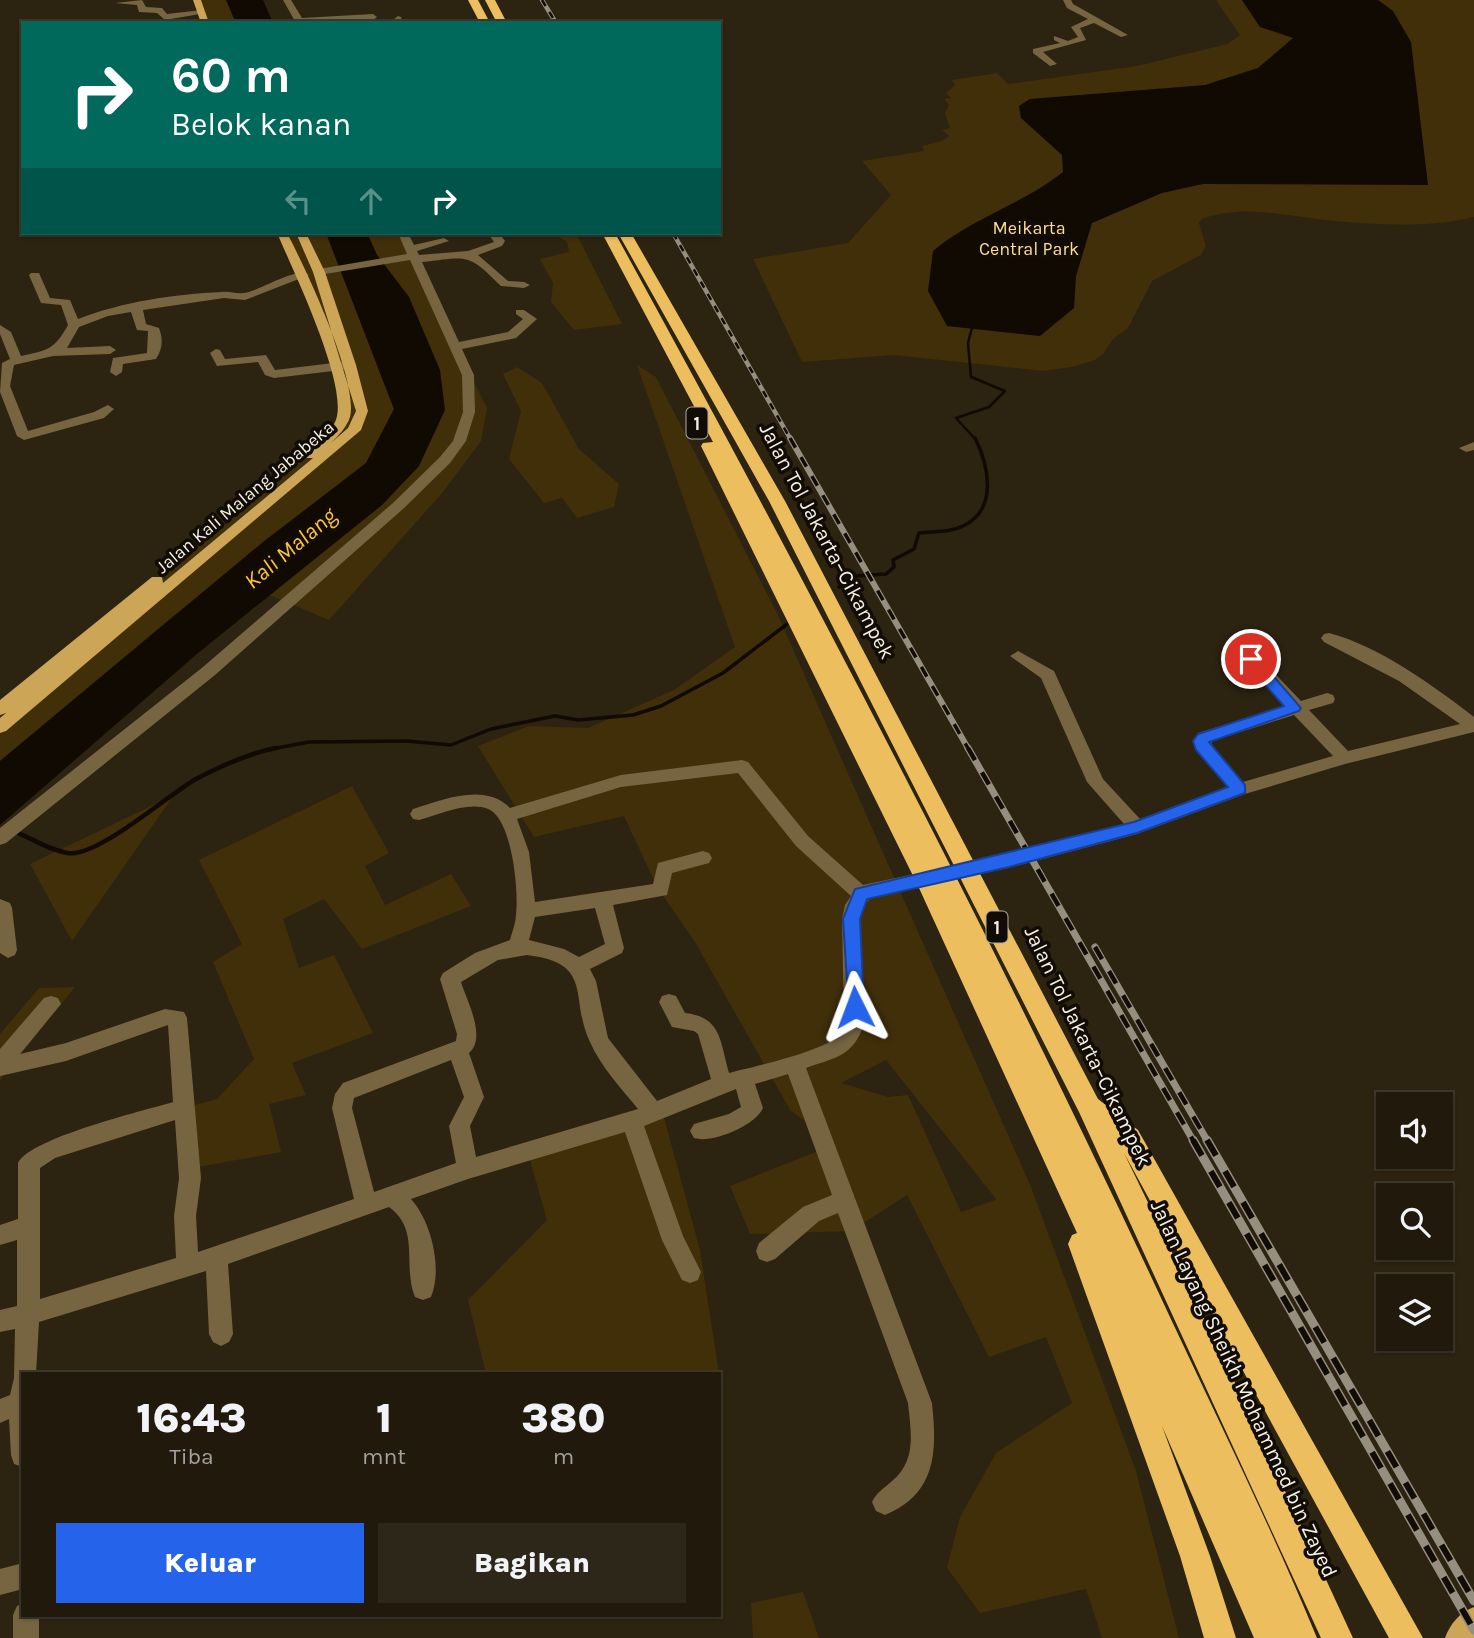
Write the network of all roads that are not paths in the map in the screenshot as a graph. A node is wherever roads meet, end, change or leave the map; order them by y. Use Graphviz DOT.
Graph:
graph roads {
  1 [pos="197,0"];
  2 [pos="207,0"];
  3 [pos="287,0"];
  4 [pos="473,0"];
  5 [pos="481,0"];
  6 [pos="492,0"];
  7 [pos="1067,0"];
  8 [pos="134,1"];
  9 [pos="119,4"];
  10 [pos="202,13"];
  11 [pos="373,17"];
  12 [pos="1096,19"];
  13 [pos="204,21"];
  14 [pos="214,21"];
  15 [pos="299,21"];
  16 [pos="315,21"];
  17 [pos="484,21"];
  18 [pos="492,21"];
  19 [pos="504,21"];
  20 [pos="1124,35"];
  21 [pos="1058,38"];
  22 [pos="1068,44"];
  23 [pos="1053,64"];
  24 [pos="283,235"];
  25 [pos="302,235"];
  26 [pos="404,235"];
  27 [pos="495,235"];
  28 [pos="598,235"];
  29 [pos="609,235"];
  30 [pos="623,235"];
  31 [pos="623,235"];
  32 [pos="444,240"];
  33 [pos="469,254"];
  34 [pos="412,255"];
  35 [pos="319,272"];
  36 [pos="36,275"];
  37 [pos="303,275"];
  38 [pos="524,285"];
  39 [pos="331,306"];
  40 [pos="136,307"];
  41 [pos="315,308"];
  42 [pos="520,312"];
  43 [pos="74,325"];
  44 [pos="0,329"];
  45 [pos="457,346"];
  46 [pos="110,350"];
  47 [pos="53,352"];
  48 [pos="216,354"];
  49 [pos="16,359"];
  50 [pos="351,365"];
  51 [pos="335,367"];
  52 [pos="116,372"];
  53 [pos="2,387"];
  54 [pos="108,409"];
  55 [pos="1329,638"];
  56 [pos="1018,656"];
  57 [pos="1251,659"];
  58 [pos="1327,699"];
  59 [pos="1294,708"];
  60 [pos="0,709"];
  61 [pos="0,727"];
  62 [pos="1345,758"];
  63 [pos="1239,789"];
  64 [pos="419,814"];
  65 [pos="506,816"];
  66 [pos="1137,827"];
  67 [pos="0,838"];
  68 [pos="703,858"];
  69 [pos="863,892"];
  70 [pos="602,900"];
  71 [pos="0,906"];
  72 [pos="526,911"];
  73 [pos="517,947"];
  74 [pos="8,950"];
  75 [pos="577,967"];
  76 [pos="668,1002"];
  77 [pos="51,1004"];
  78 [pos="1006,1048"];
  79 [pos="458,1050"];
  80 [pos="794,1064"];
  81 [pos="0,1065"];
  82 [pos="743,1078"];
  83 [pos="722,1084"];
  84 [pos="1088,1105"];
  85 [pos="184,1108"];
  86 [pos="653,1111"];
  87 [pos="632,1121"];
  88 [pos="701,1131"];
  89 [pos="468,1169"];
  90 [pos="390,1195"];
  91 [pos="844,1200"];
  92 [pos="366,1205"];
  93 [pos="27,1226"];
  94 [pos="0,1235"];
  95 [pos="767,1251"];
  96 [pos="216,1257"];
  97 [pos="188,1265"];
  98 [pos="690,1272"];
  99 [pos="423,1289"];
  100 [pos="28,1314"];
  101 [pos="0,1321"];
  102 [pos="222,1334"];
  103 [pos="24,1372"];
  104 [pos="15,1399"];
  105 [pos="21,1441"];
  106 [pos="885,1502"];
  107 [pos="21,1577"];
  108 [pos="0,1582"];
  109 [pos="26,1617"];
  110 [pos="1474,1620"];
  111 [pos="26,1638"];
  112 [pos="1220,1638"];
  113 [pos="1270,1638"];
  114 [pos="1301,1638"];
  115 [pos="1334,1638"];
  116 [pos="1407,1638"];
  117 [pos="1458,1638"];
  1 -- 10 [label="main road"];
  2 -- 14 [label="main road"];
  3 -- 15 [label="street"];
  4 -- 17 [label="highway"];
  5 -- 18 [label="highway"];
  6 -- 19 [label="highway"];
  7 -- 12 [label="street"];
  8 -- 9 [label="street"];
  8 -- 10 [label="street"];
  10 -- 13 [label="main road"];
  11 -- 16 [label="street"];
  12 -- 20 [label="street"];
  12 -- 22 [label="street"];
  21 -- 22 [label="street"];
  22 -- 23 [label="street"];
  24 -- 37 [label="main road, Jalan Kali Malang Jababeka"];
  25 -- 35 [label="main road, Jalan Kali Malang Jababeka"];
  26 -- 34 [label="street"];
  27 -- 33 [label="street"];
  28 -- 78 [label="highway, 1"];
  29 -- 114 [label="highway, 1"];
  30 -- 84 [label="highway, Jalan Tol Jakarta–Cikampek / 1"];
  31 -- 115 [label="highway, Jalan Layang Sheikh Mohammed bin Zayed / 1"];
  32 -- 34 [label="street"];
  33 -- 34 [label="street"];
  33 -- 38 [label="street"];
  34 -- 35 [label="street"];
  34 -- 45 [label="street"];
  35 -- 39 [label="main road, Jalan Kali Malang Jababeka"];
  36 -- 43 [label="street"];
  37 -- 40 [label="street"];
  37 -- 41 [label="main road, Jalan Kali Malang Jababeka"];
  39 -- 41 [label="main road"];
  39 -- 50 [label="main road, Jalan Kali Malang Jababeka"];
  40 -- 43 [label="street"];
  40 -- 52 [label="street"];
  41 -- 51 [label="main road, Jalan Kali Malang Jababeka"];
  42 -- 45 [label="street"];
  43 -- 47 [label="street"];
  44 -- 49 [label="street"];
  45 -- 67 [label="street"];
  46 -- 47 [label="street"];
  47 -- 49 [label="street"];
  48 -- 51 [label="street"];
  49 -- 53 [label="street"];
  50 -- 51 [label="street"];
  50 -- 61 [label="main road, Jalan Kali Malang Jababeka"];
  51 -- 60 [label="main road, Jalan Kali Malang Jababeka"];
  53 -- 54 [label="street"];
  55 -- 62 [label="street"];
  56 -- 66 [label="street"];
  57 -- 59 [label="street"];
  58 -- 59 [label="street"];
  59 -- 62 [label="street"];
  59 -- 63 [label="street"];
  62 -- 63 [label="street"];
  63 -- 66 [label="street"];
  64 -- 65 [label="street"];
  65 -- 69 [label="street"];
  65 -- 72 [label="street"];
  66 -- 69 [label="street"];
  68 -- 70 [label="street"];
  69 -- 80 [label="street"];
  70 -- 72 [label="street"];
  70 -- 75 [label="street"];
  71 -- 74 [label="street"];
  72 -- 73 [label="street"];
  73 -- 75 [label="street"];
  73 -- 79 [label="street"];
  75 -- 86 [label="street"];
  76 -- 83 [label="street"];
  77 -- 81 [label="street"];
  78 -- 112 [label="highway"];
  78 -- 113 [label="highway, 1"];
  79 -- 89 [label="street"];
  79 -- 92 [label="street"];
  80 -- 82 [label="street"];
  80 -- 91 [label="street"];
  81 -- 85 [label="street"];
  82 -- 83 [label="street"];
  82 -- 88 [label="street"];
  83 -- 86 [label="street"];
  84 -- 115 [label="highway, Jalan Tol Jakarta–Cikampek / 1"];
  84 -- 116 [label="highway"];
  85 -- 93 [label="street"];
  85 -- 97 [label="street"];
  86 -- 87 [label="street"];
  87 -- 89 [label="street"];
  87 -- 98 [label="street"];
  89 -- 90 [label="street"];
  90 -- 92 [label="street"];
  90 -- 99 [label="street"];
  91 -- 95 [label="street"];
  91 -- 106 [label="street"];
  92 -- 96 [label="street"];
  93 -- 94 [label="street"];
  93 -- 100 [label="street"];
  96 -- 97 [label="street"];
  96 -- 102 [label="street"];
  97 -- 100 [label="street"];
  100 -- 101 [label="street"];
  100 -- 103 [label="street"];
  104 -- 105 [label="street"];
  107 -- 108 [label="street"];
  109 -- 111 [label="street"];
  110 -- 117 [label="main road"];
}
